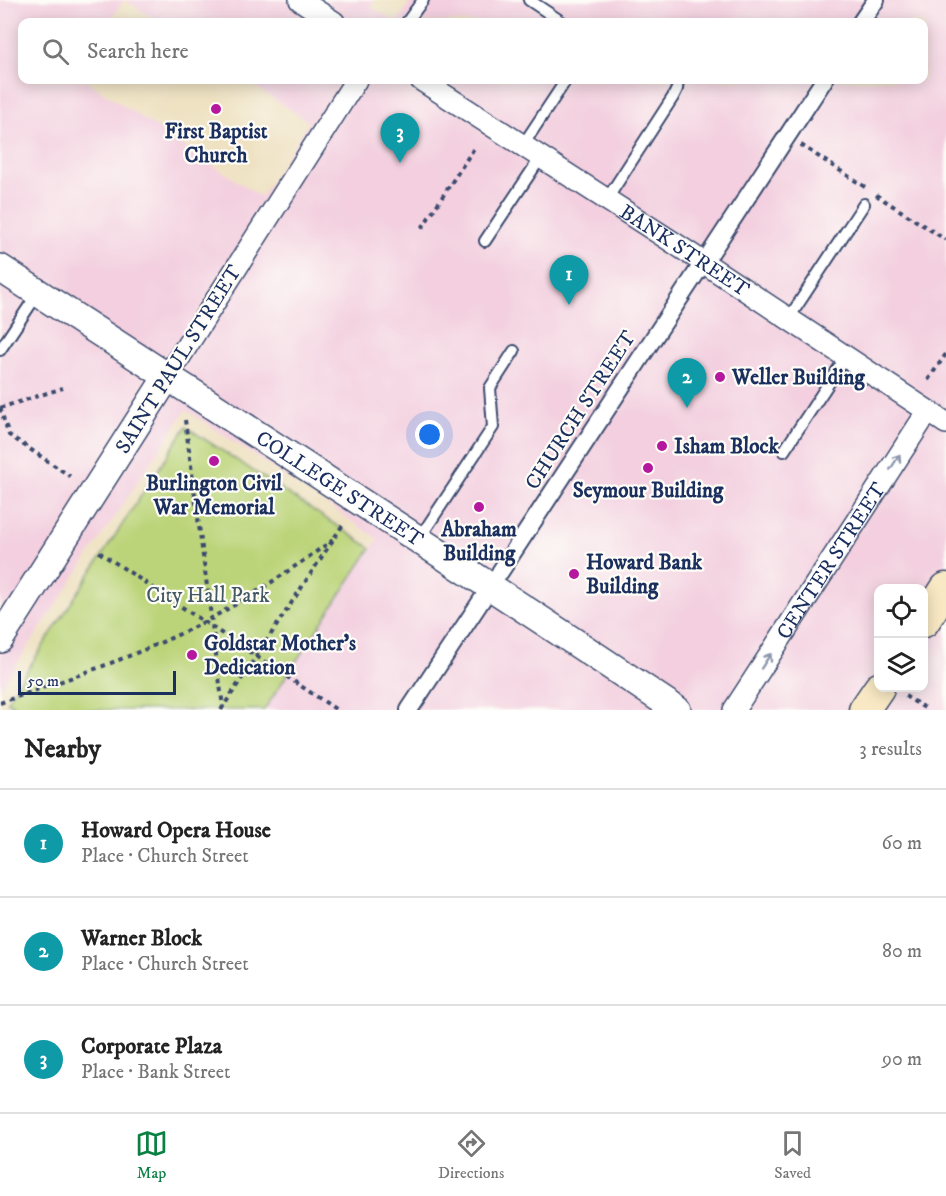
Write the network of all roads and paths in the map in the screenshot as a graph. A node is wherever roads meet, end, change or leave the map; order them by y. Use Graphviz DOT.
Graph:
graph roads {
  1 [pos="300,0"];
  2 [pos="423,0"];
  3 [pos="529,0"];
  4 [pos="876,0"];
  5 [pos="328,18"];
  6 [pos="410,18"];
  7 [pos="556,18"];
  8 [pos="864,18"];
  9 [pos="353,84"];
  10 [pos="427,84"];
  11 [pos="563,84"];
  12 [pos="678,84"];
  13 [pos="821,84"];
  14 [pos="476,145"];
  15 [pos="523,145"];
  16 [pos="541,157"];
  17 [pos="607,200"];
  18 [pos="864,204"];
  19 [pos="422,228"];
  20 [pos="485,241"];
  21 [pos="711,252"];
  22 [pos="0,268"];
  23 [pos="697,272"];
  24 [pos="38,292"];
  25 [pos="789,318"];
  26 [pos="0,350"];
  27 [pos="514,351"];
  28 [pos="946,354"];
  29 [pos="846,357"];
  30 [pos="167,377"];
  31 [pos="928,380"];
  32 [pos="63,388"];
  33 [pos="0,408"];
  34 [pos="928,411"];
  35 [pos="185,420"];
  36 [pos="946,423"];
  37 [pos="784,451"];
  38 [pos="70,476"];
  39 [pos="344,523"];
  40 [pos="419,539"];
  41 [pos="333,540"];
  42 [pos="99,552"];
  43 [pos="500,572"];
  44 [pos="946,588"];
  45 [pos="484,595"];
  46 [pos="928,616"];
  47 [pos="211,618"];
  48 [pos="203,622"];
  49 [pos="212,627"];
  50 [pos="0,639"];
  51 [pos="256,657"];
  52 [pos="892,692"];
  53 [pos="0,704"];
  54 [pos="222,709"];
  55 [pos="336,710"];
  56 [pos="409,710"];
  57 [pos="677,710"];
  58 [pos="734,710"];
  59 [pos="864,710"];
  60 [pos="928,710"];
  1 -- 5 [label="street"];
  2 -- 6 [label="lane"];
  3 -- 7 [label="lane"];
  4 -- 8 [label="street"];
  9 -- 30 [label="street, SAINT PAUL STREET"];
  10 -- 15 [label="street, BANK STREET"];
  11 -- 15 [label="lane"];
  12 -- 17 [label="lane"];
  13 -- 21 [label="street"];
  14 -- 19 [label="path"];
  15 -- 16 [label="street, BANK STREET"];
  16 -- 17 [label="street, BANK STREET"];
  16 -- 20 [label="lane"];
  17 -- 25 [label="street, BANK STREET"];
  18 -- 25 [label="lane"];
  22 -- 24 [label="street, COLLEGE STREET"];
  23 -- 43 [label="street, CHURCH STREET"];
  24 -- 26 [label="lane"];
  24 -- 30 [label="street, COLLEGE STREET"];
  25 -- 29 [label="street, BANK STREET"];
  27 -- 40 [label="lane"];
  28 -- 31 [label="path"];
  29 -- 34 [label="street, BANK STREET"];
  29 -- 37 [label="lane"];
  30 -- 40 [label="street, COLLEGE STREET"];
  30 -- 50 [label="street, SAINT PAUL STREET"];
  32 -- 33 [label="path"];
  33 -- 38 [label="path"];
  34 -- 36 [label="street, BANK STREET"];
  58 -- 34 [label="street, CENTER STREET, one-way"];
  35 -- 47 [label="path"];
  39 -- 41 [label="path"];
  40 -- 57 [label="street, COLLEGE STREET"];
  41 -- 47 [label="path"];
  41 -- 51 [label="path"];
  42 -- 48 [label="path"];
  44 -- 46 [label="main road"];
  45 -- 56 [label="street"];
  47 -- 48 [label="path"];
  47 -- 49 [label="path"];
  48 -- 49 [label="path"];
  48 -- 53 [label="path"];
  49 -- 51 [label="path"];
  49 -- 54 [label="path"];
  51 -- 54 [label="path"];
  51 -- 55 [label="path"];
  52 -- 59 [label="main road"];
  52 -- 60 [label="path"];
}
